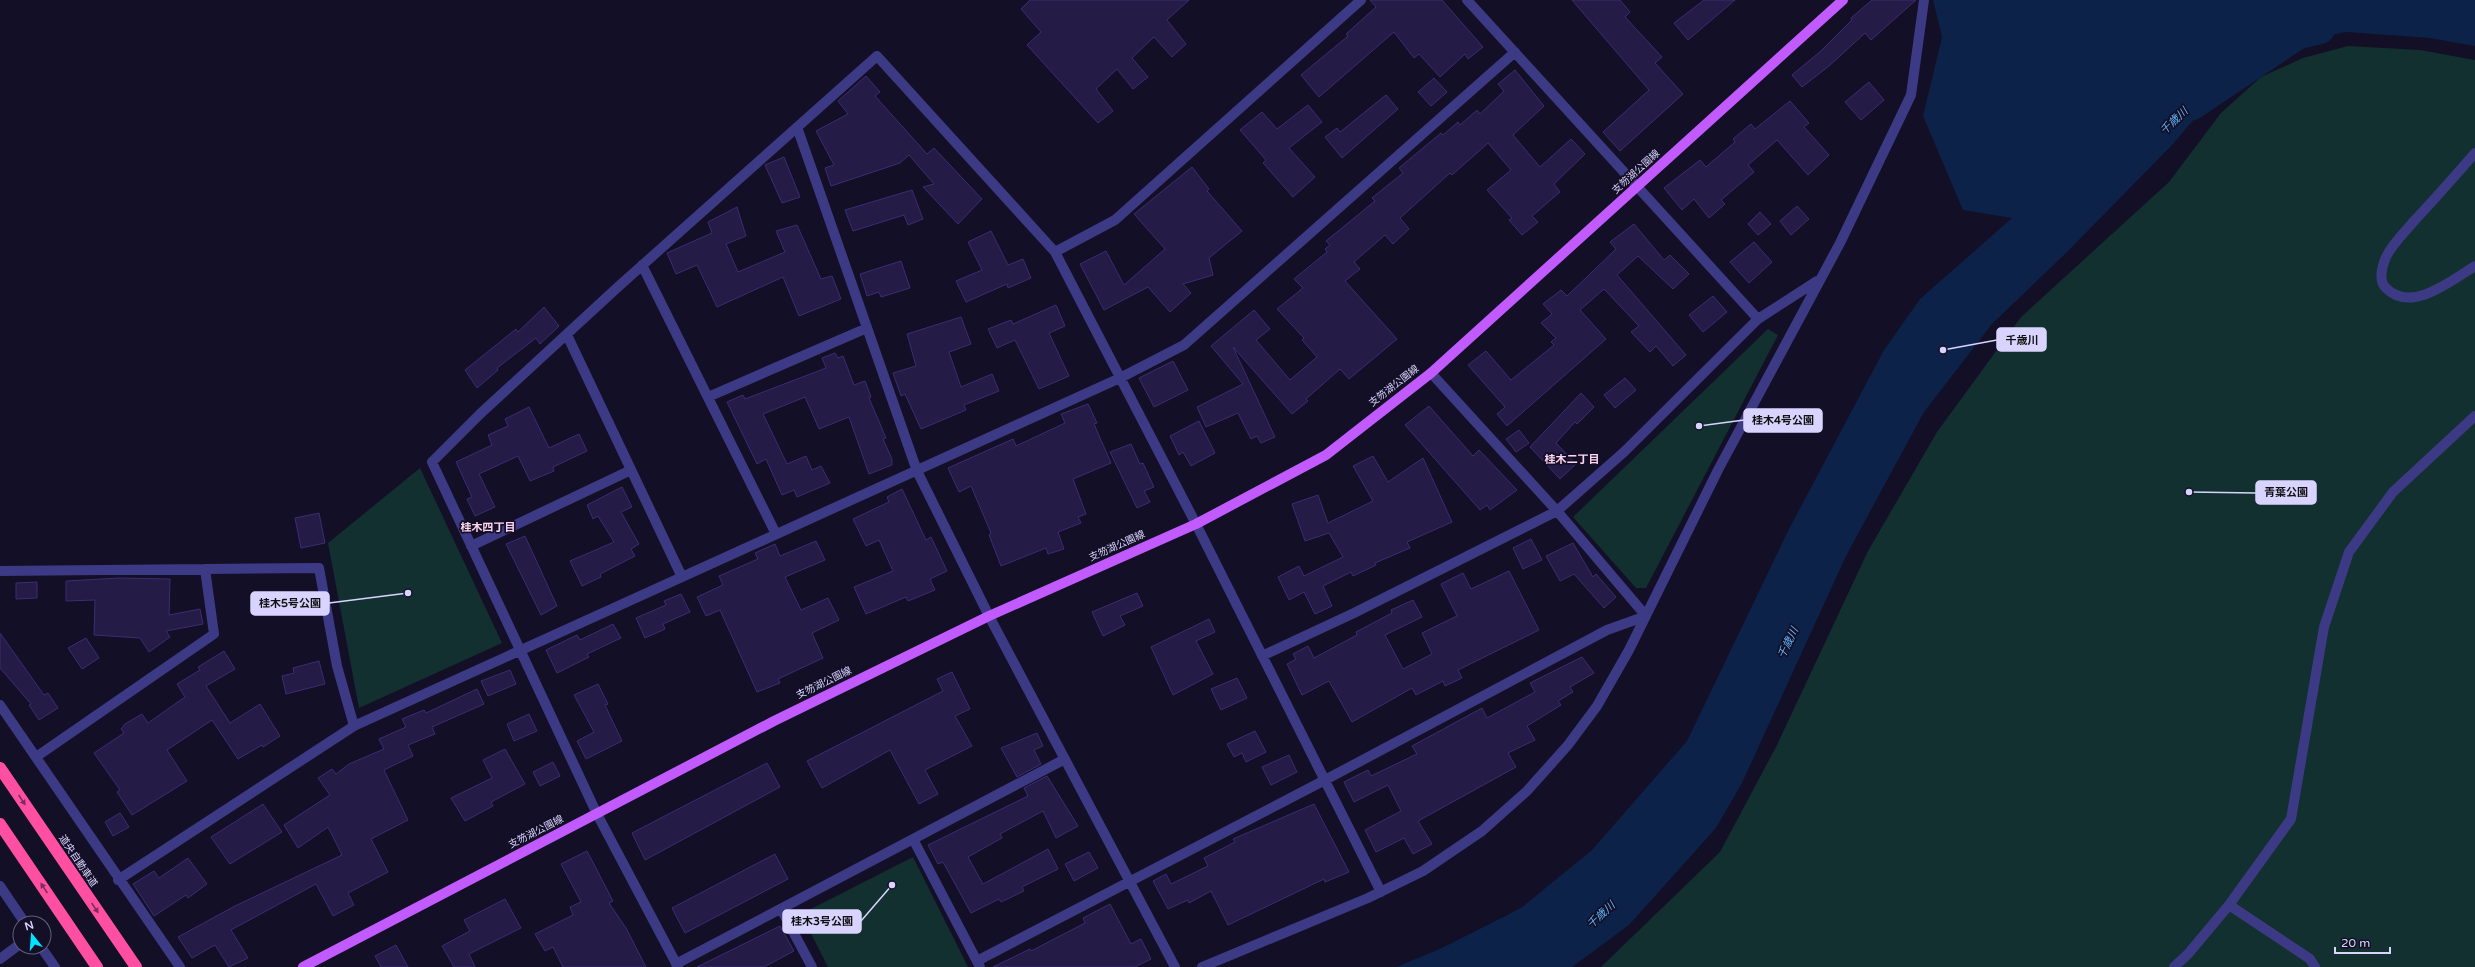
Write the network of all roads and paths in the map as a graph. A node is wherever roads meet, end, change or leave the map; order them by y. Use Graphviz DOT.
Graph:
graph roads {
  1 [pos="1362,0"];
  2 [pos="1467,0"];
  3 [pos="1843,0"];
  4 [pos="1924,0"];
  5 [pos="1515,52"];
  6 [pos="798,127"];
  7 [pos="2475,153"];
  8 [pos="1638,186"];
  9 [pos="1055,252"];
  10 [pos="642,265"];
  11 [pos="2475,266"];
  12 [pos="1819,280"];
  13 [pos="1758,319"];
  14 [pos="867,328"];
  15 [pos="567,335"];
  16 [pos="1431,373"];
  17 [pos="1120,378"];
  18 [pos="708,397"];
  19 [pos="2475,416"];
  20 [pos="631,470"];
  21 [pos="916,471"];
  22 [pos="1557,511"];
  23 [pos="1196,524"];
  24 [pos="776,534"];
  25 [pos="471,546"];
  26 [pos="205,569"];
  27 [pos="0,570"];
  28 [pos="682,577"];
  29 [pos="989,616"];
  30 [pos="1646,616"];
  31 [pos="520,651"];
  32 [pos="1262,656"];
  33 [pos="0,705"];
  34 [pos="354,726"];
  35 [pos="36,757"];
  36 [pos="1065,759"];
  37 [pos="0,768"];
  38 [pos="1325,780"];
  39 [pos="597,814"];
  40 [pos="0,824"];
  41 [pos="913,839"];
  42 [pos="118,880"];
  43 [pos="1129,882"];
  44 [pos="0,886"];
  45 [pos="1381,892"];
  46 [pos="2229,905"];
  47 [pos="781,909"];
  48 [pos="20,915"];
  49 [pos="12,950"];
  50 [pos="47,955"];
  51 [pos="0,959"];
  52 [pos="979,964"];
  53 [pos="677,966"];
  54 [pos="55,967"];
  55 [pos="97,967"];
  56 [pos="136,967"];
  57 [pos="180,967"];
  58 [pos="303,967"];
  59 [pos="812,967"];
  60 [pos="1175,967"];
  61 [pos="1202,967"];
  62 [pos="2174,967"];
  63 [pos="2315,967"];
  1 -- 9 [label="street"];
  2 -- 5 [label="street"];
  3 -- 8 [label="main road, 支笏湖公園線"];
  4 -- 12 [label="street"];
  5 -- 8 [label="street"];
  5 -- 17 [label="street"];
  6 -- 9 [label="street"];
  6 -- 10 [label="street"];
  6 -- 14 [label="street"];
  7 -- 11 [label="street"];
  8 -- 13 [label="street"];
  8 -- 16 [label="main road, 支笏湖公園線"];
  9 -- 17 [label="street"];
  10 -- 15 [label="street"];
  10 -- 18 [label="street"];
  12 -- 13 [label="street"];
  12 -- 30 [label="street"];
  13 -- 22 [label="street"];
  14 -- 18 [label="street"];
  14 -- 21 [label="street"];
  15 -- 20 [label="street"];
  15 -- 25 [label="street"];
  16 -- 22 [label="street"];
  16 -- 23 [label="main road, 支笏湖公園線"];
  17 -- 21 [label="street"];
  17 -- 23 [label="street"];
  18 -- 24 [label="street"];
  19 -- 46 [label="street"];
  20 -- 25 [label="street"];
  20 -- 28 [label="street"];
  21 -- 24 [label="street"];
  21 -- 29 [label="street"];
  22 -- 30 [label="street"];
  22 -- 32 [label="street"];
  23 -- 29 [label="main road, 支笏湖公園線"];
  23 -- 32 [label="street"];
  24 -- 28 [label="street"];
  25 -- 31 [label="street"];
  26 -- 27 [label="street"];
  26 -- 34 [label="street"];
  26 -- 35 [label="street"];
  28 -- 31 [label="street"];
  29 -- 36 [label="street"];
  29 -- 39 [label="main road, 支笏湖公園線"];
  30 -- 38 [label="street"];
  30 -- 45 [label="street"];
  31 -- 34 [label="street"];
  31 -- 39 [label="street"];
  32 -- 38 [label="street"];
  33 -- 35 [label="street"];
  34 -- 42 [label="street"];
  35 -- 42 [label="street"];
  36 -- 41 [label="street"];
  36 -- 43 [label="street"];
  37 -- 56 [label="highway, 道央自動車道, one-way"];
  38 -- 43 [label="street"];
  38 -- 45 [label="street"];
  39 -- 53 [label="street"];
  39 -- 58 [label="main road, 支笏湖公園線"];
  55 -- 40 [label="highway, one-way"];
  41 -- 47 [label="street"];
  41 -- 52 [label="street"];
  42 -- 57 [label="street"];
  43 -- 52 [label="street"];
  43 -- 60 [label="street"];
  44 -- 48 [label="street"];
  45 -- 61 [label="street"];
  46 -- 62 [label="street"];
  46 -- 63 [label="street"];
  47 -- 53 [label="street"];
  47 -- 59 [label="street"];
  49 -- 51 [label="street"];
  50 -- 54 [label="street"];
}
